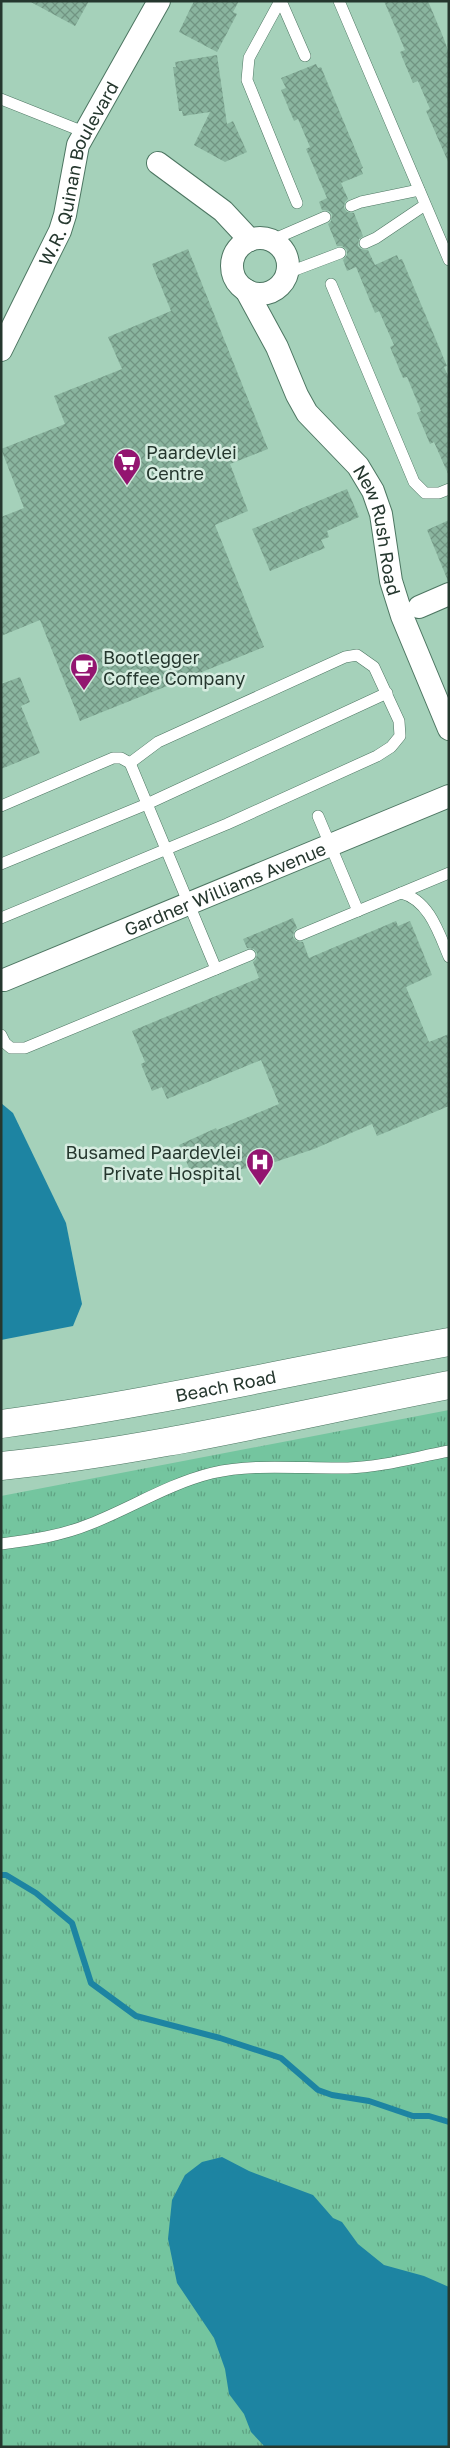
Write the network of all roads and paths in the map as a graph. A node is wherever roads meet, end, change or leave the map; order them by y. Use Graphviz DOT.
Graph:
graph roads {
  1 [pos="159,1"];
  2 [pos="281,1"];
  3 [pos="339,1"];
  4 [pos="305,56"];
  5 [pos="1,99"];
  6 [pos="84,132"];
  7 [pos="158,163"];
  8 [pos="419,190"];
  9 [pos="204,197"];
  10 [pos="297,203"];
  11 [pos="425,205"];
  12 [pos="351,206"];
  13 [pos="325,218"];
  14 [pos="261,240"];
  15 [pos="366,242"];
  16 [pos="340,253"];
  17 [pos="232,259"];
  18 [pos="449,260"];
  19 [pos="287,273"];
  20 [pos="331,284"];
  21 [pos="246,290"];
  22 [pos="272,291"];
  23 [pos="277,347"];
  24 [pos="1,350"];
  25 [pos="449,489"];
  26 [pos="449,594"];
  27 [pos="419,607"];
  28 [pos="387,693"];
  29 [pos="449,730"];
  30 [pos="130,763"];
  31 [pos="449,796"];
  32 [pos="147,804"];
  33 [pos="1,806"];
  34 [pos="318,816"];
  35 [pos="331,845"];
  36 [pos="166,850"];
  37 [pos="1,864"];
  38 [pos="449,873"];
  39 [pos="401,893"];
  40 [pos="189,904"];
  41 [pos="358,911"];
  42 [pos="1,918"];
  43 [pos="300,935"];
  44 [pos="250,955"];
  45 [pos="449,957"];
  46 [pos="216,969"];
  47 [pos="2,978"];
  48 [pos="1,1035"];
  49 [pos="449,1342"];
  50 [pos="449,1385"];
  51 [pos="1,1424"];
  52 [pos="449,1451"];
  53 [pos="1,1466"];
  54 [pos="1,1544"];
  1 -- 6 [label="street, W.R. Quinan Boulevard"];
  2 -- 4 [label="lane"];
  2 -- 10 [label="lane"];
  3 -- 8 [label="lane"];
  5 -- 6 [label="lane"];
  6 -- 24 [label="street, W.R. Quinan Boulevard"];
  7 -- 9 [label="street, New Rush Road"];
  8 -- 11 [label="lane"];
  8 -- 12 [label="lane"];
  9 -- 14 [label="street, New Rush Road"];
  9 -- 17 [label="street, New Rush Road"];
  11 -- 15 [label="lane"];
  11 -- 18 [label="lane"];
  13 -- 14 [label="lane"];
  14 -- 17 [label="street"];
  14 -- 19 [label="street, New Rush Road"];
  16 -- 19 [label="lane"];
  17 -- 21 [label="street, New Rush Road"];
  19 -- 22 [label="street"];
  20 -- 25 [label="lane"];
  21 -- 22 [label="street"];
  21 -- 23 [label="street, New Rush Road"];
  22 -- 23 [label="street, New Rush Road"];
  23 -- 29 [label="street, New Rush Road"];
  26 -- 27 [label="street"];
  28 -- 30 [label="lane"];
  28 -- 32 [label="lane"];
  28 -- 36 [label="lane"];
  30 -- 32 [label="lane"];
  30 -- 33 [label="lane"];
  31 -- 35 [label="street, Gardner Williams Avenue"];
  32 -- 36 [label="lane"];
  32 -- 37 [label="lane"];
  34 -- 35 [label="lane"];
  35 -- 40 [label="street, Gardner Williams Avenue"];
  35 -- 41 [label="lane"];
  36 -- 40 [label="lane"];
  36 -- 42 [label="lane"];
  38 -- 39 [label="lane"];
  39 -- 41 [label="lane"];
  39 -- 45 [label="lane"];
  40 -- 46 [label="lane"];
  40 -- 47 [label="street, Gardner Williams Avenue"];
  41 -- 43 [label="lane"];
  44 -- 46 [label="lane"];
  46 -- 48 [label="lane"];
  49 -- 51 [label="main road, Beach Road"];
  50 -- 53 [label="main road"];
  52 -- 54 [label="lane"];
}
